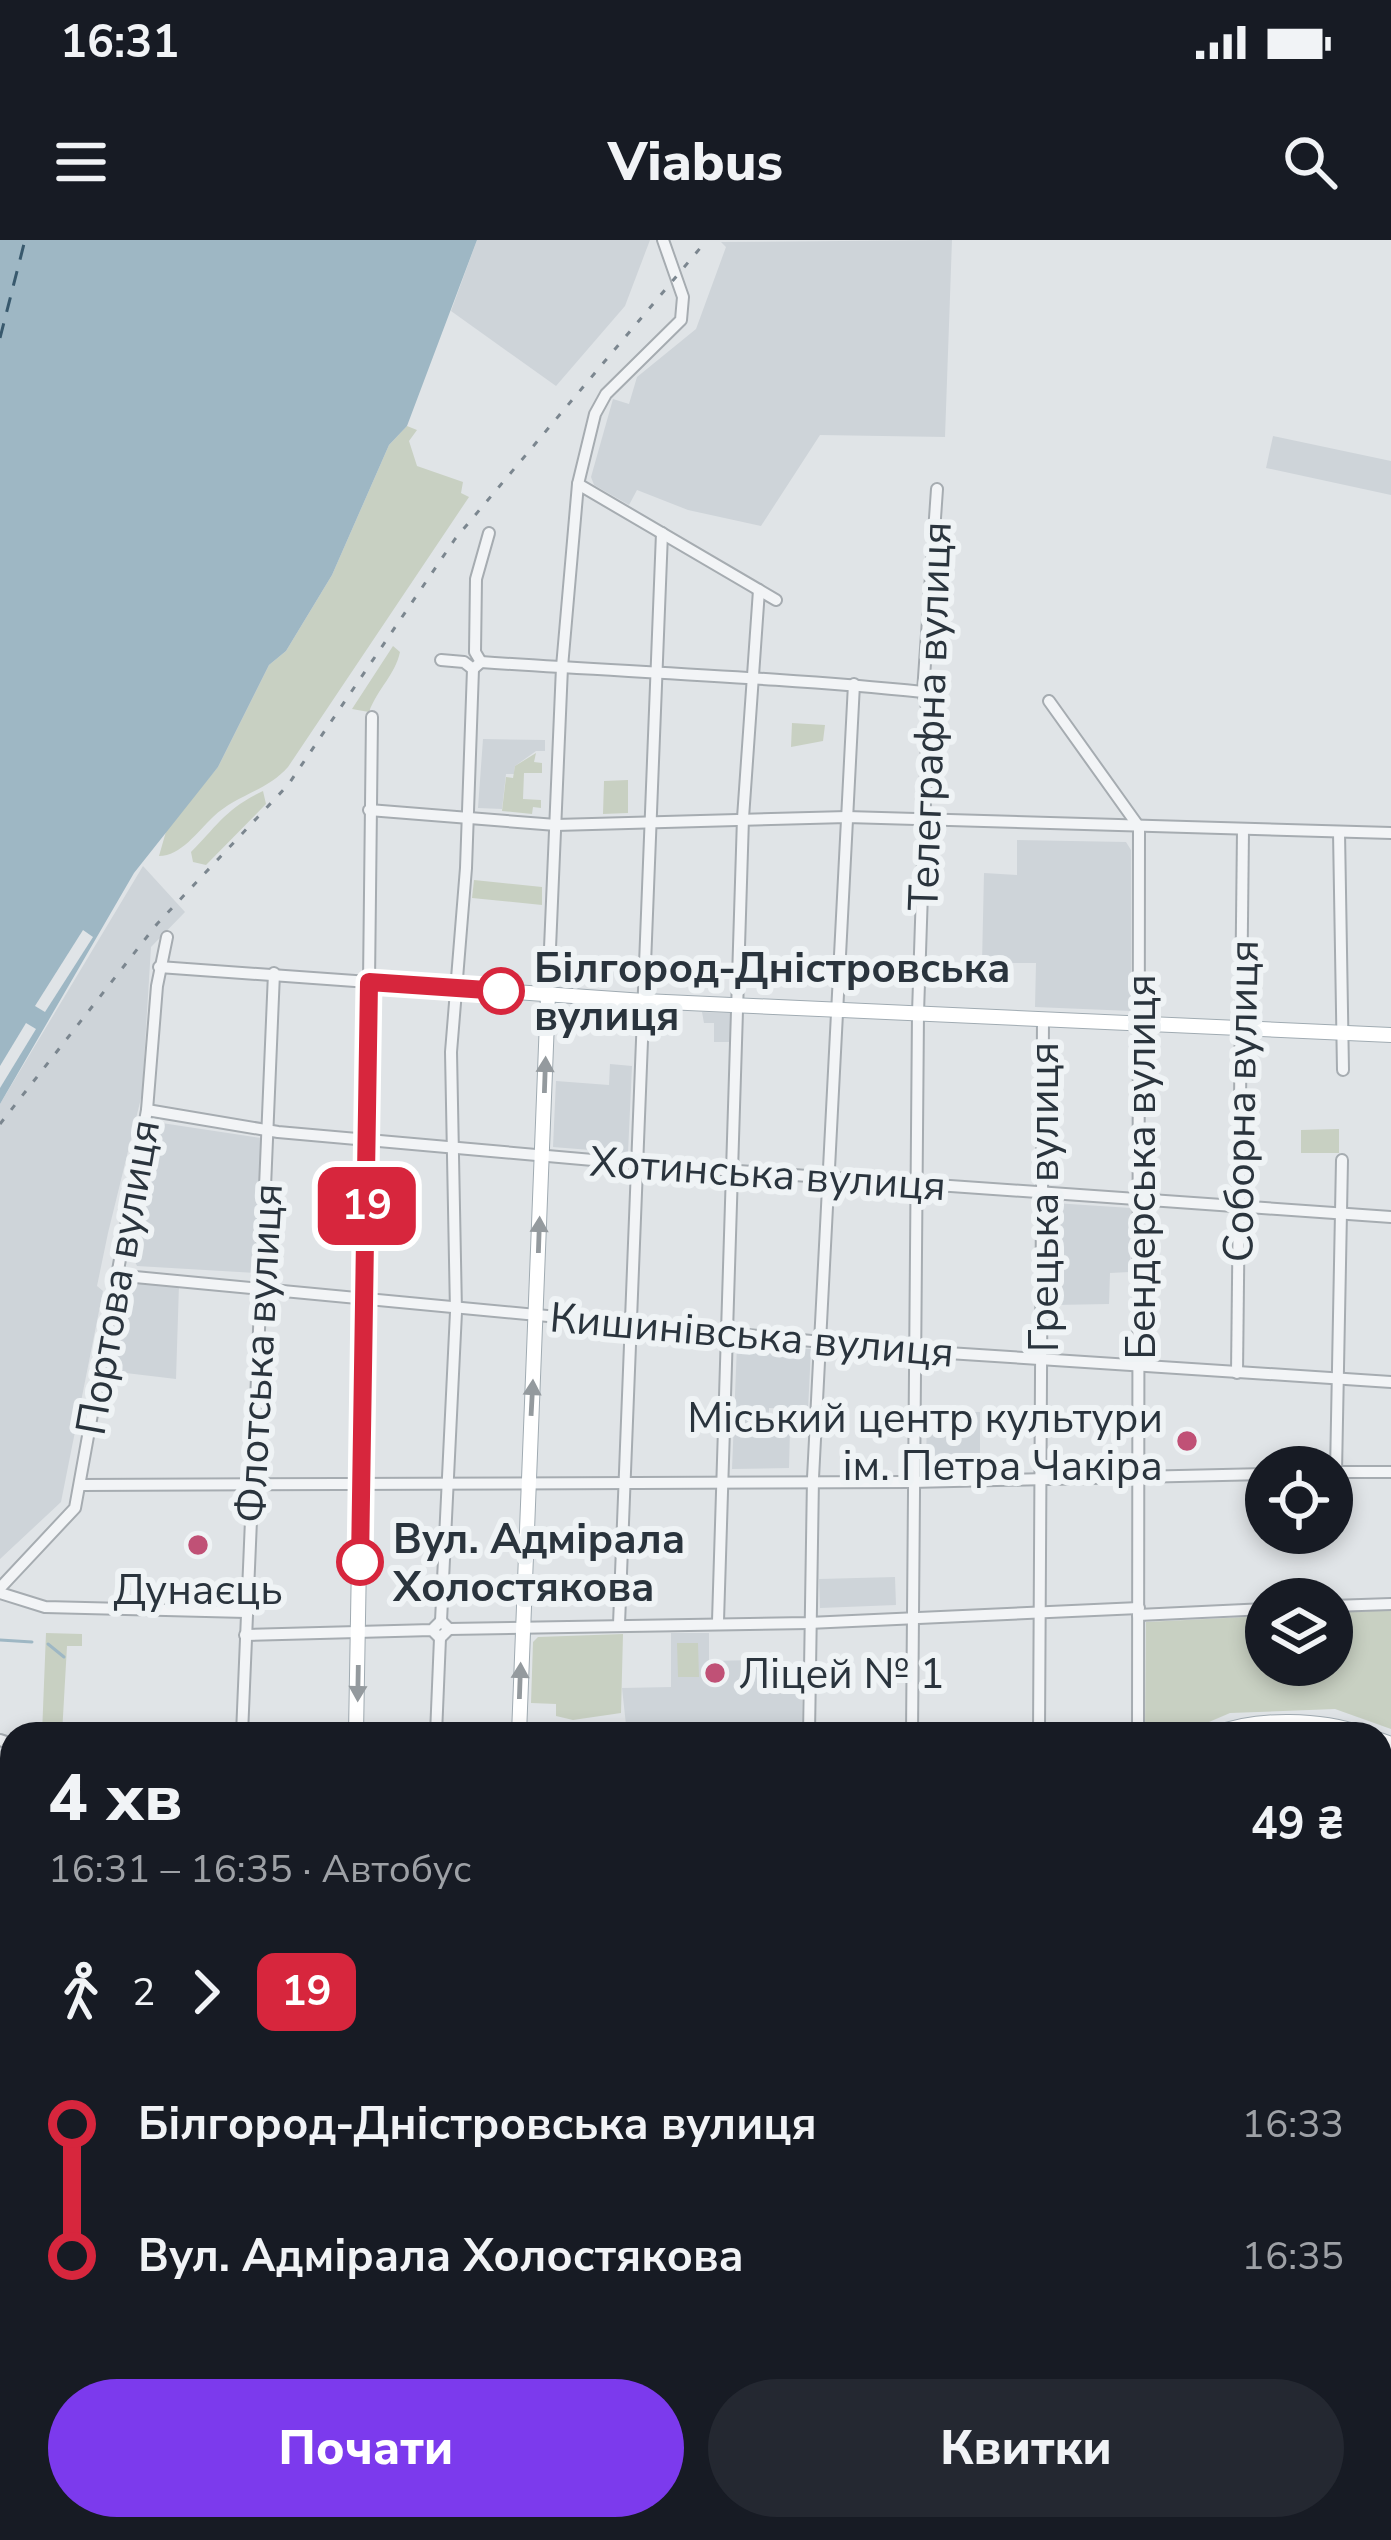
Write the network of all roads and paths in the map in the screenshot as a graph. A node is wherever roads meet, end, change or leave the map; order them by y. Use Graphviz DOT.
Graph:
graph roads {
  1 [pos="663,240"];
  2 [pos="578,484"];
  3 [pos="937,489"];
  4 [pos="489,533"];
  5 [pos="662,533"];
  6 [pos="759,590"];
  7 [pos="776,600"];
  8 [pos="441,660"];
  9 [pos="473,661"];
  10 [pos="562,667"];
  11 [pos="654,675"];
  12 [pos="752,678"];
  13 [pos="854,684"];
  14 [pos="923,692"];
  15 [pos="1049,701"];
  16 [pos="372,717"];
  17 [pos="369,810"];
  18 [pos="466,817"];
  19 [pos="847,817"];
  20 [pos="743,818"];
  21 [pos="927,820"];
  22 [pos="649,822"];
  23 [pos="556,825"];
  24 [pos="1139,827"];
  25 [pos="1243,830"];
  26 [pos="1339,832"];
  27 [pos="1391,833"];
  28 [pos="167,937"];
  29 [pos="159,967"];
  30 [pos="274,973"];
  31 [pos="369,982"];
  32 [pos="457,988"];
  33 [pos="548,995"];
  34 [pos="644,1001"];
  35 [pos="736,1004"];
  36 [pos="839,1009"];
  37 [pos="919,1013"];
  38 [pos="1043,1019"];
  39 [pos="1143,1023"];
  40 [pos="1241,1028"];
  41 [pos="1343,1033"];
  42 [pos="1391,1035"];
  43 [pos="1342,1070"];
  44 [pos="147,1110"];
  45 [pos="269,1131"];
  46 [pos="368,1139"];
  47 [pos="452,1148"];
  48 [pos="542,1155"];
  49 [pos="1342,1160"];
  50 [pos="638,1164"];
  51 [pos="735,1171"];
  52 [pos="829,1178"];
  53 [pos="916,1185"];
  54 [pos="1042,1193"];
  55 [pos="1142,1200"];
  56 [pos="1240,1205"];
  57 [pos="1341,1214"];
  58 [pos="1391,1217"];
  59 [pos="114,1275"];
  60 [pos="263,1287"];
  61 [pos="366,1298"];
  62 [pos="455,1306"];
  63 [pos="536,1314"];
  64 [pos="630,1322"];
  65 [pos="728,1331"];
  66 [pos="822,1338"];
  67 [pos="917,1351"];
  68 [pos="1043,1360"];
  69 [pos="1138,1367"];
  70 [pos="1237,1373"];
  71 [pos="1337,1380"];
  72 [pos="1391,1382"];
  73 [pos="1335,1446"];
  74 [pos="1353,1472"];
  75 [pos="1391,1472"];
  76 [pos="1245,1474"];
  77 [pos="1139,1475"];
  78 [pos="813,1478"];
  79 [pos="722,1479"];
  80 [pos="1038,1480"];
  81 [pos="626,1481"];
  82 [pos="528,1482"];
  83 [pos="911,1482"];
  84 [pos="447,1483"];
  85 [pos="362,1484"];
  86 [pos="81,1485"];
  87 [pos="256,1486"];
  88 [pos="0,1590"];
  89 [pos="1391,1604"];
  90 [pos="1353,1605"];
  91 [pos="1245,1609"];
  92 [pos="1139,1611"];
  93 [pos="246,1612"];
  94 [pos="1036,1613"];
  95 [pos="909,1618"];
  96 [pos="718,1621"];
  97 [pos="808,1623"];
  98 [pos="619,1624"];
  99 [pos="522,1627"];
  100 [pos="440,1629"];
  101 [pos="359,1631"];
  102 [pos="245,1635"];
  103 [pos="242,1722"];
  104 [pos="356,1722"];
  105 [pos="436,1722"];
  106 [pos="519,1722"];
  107 [pos="809,1722"];
  108 [pos="912,1722"];
  109 [pos="1039,1722"];
  110 [pos="1138,1722"];
  1 -- 2 [label="street"];
  2 -- 5 [label="street"];
  2 -- 10 [label="street"];
  3 -- 14 [label="street, Телеграфна вулиця"];
  4 -- 9 [label="street"];
  5 -- 6 [label="street"];
  5 -- 11 [label="street"];
  6 -- 7 [label="street"];
  6 -- 12 [label="street"];
  8 -- 9 [label="street"];
  9 -- 10 [label="street"];
  9 -- 18 [label="street"];
  10 -- 11 [label="street"];
  10 -- 23 [label="street"];
  11 -- 12 [label="street"];
  11 -- 22 [label="street"];
  12 -- 13 [label="street"];
  12 -- 20 [label="street"];
  13 -- 14 [label="street"];
  13 -- 19 [label="street"];
  14 -- 21 [label="street, Телеграфна вулиця"];
  15 -- 24 [label="street"];
  16 -- 17 [label="street"];
  17 -- 18 [label="street"];
  17 -- 31 [label="street"];
  18 -- 23 [label="street"];
  18 -- 32 [label="street"];
  19 -- 20 [label="street"];
  19 -- 21 [label="street"];
  19 -- 36 [label="street"];
  20 -- 22 [label="street"];
  20 -- 35 [label="street"];
  21 -- 24 [label="street"];
  21 -- 37 [label="street, Телеграфна вулиця"];
  22 -- 23 [label="street"];
  22 -- 34 [label="street"];
  23 -- 33 [label="street"];
  24 -- 25 [label="street"];
  24 -- 39 [label="street, Бендерська вулиця"];
  25 -- 26 [label="street"];
  25 -- 40 [label="street, Соборна вулиця"];
  26 -- 27 [label="street"];
  26 -- 41 [label="street"];
  28 -- 29 [label="street, Портова вулиця"];
  29 -- 30 [label="street"];
  29 -- 44 [label="street, Портова вулиця"];
  30 -- 31 [label="street"];
  30 -- 45 [label="street, Флотська вулиця"];
  31 -- 32 [label="main road"];
  31 -- 46 [label="main road"];
  32 -- 33 [label="main road"];
  32 -- 47 [label="street"];
  33 -- 34 [label="main road"];
  48 -- 33 [label="main road, one-way"];
  34 -- 35 [label="main road"];
  34 -- 50 [label="street"];
  35 -- 36 [label="main road"];
  35 -- 51 [label="street"];
  36 -- 37 [label="main road"];
  36 -- 52 [label="street"];
  37 -- 38 [label="main road"];
  37 -- 53 [label="street, Телеграфна вулиця"];
  38 -- 39 [label="main road"];
  38 -- 54 [label="street, Грецька вулиця"];
  39 -- 40 [label="main road"];
  39 -- 55 [label="street, Бендерська вулиця"];
  40 -- 41 [label="main road"];
  40 -- 56 [label="street, Соборна вулиця"];
  41 -- 42 [label="main road"];
  41 -- 43 [label="street"];
  44 -- 45 [label="street, Хотинська вулиця"];
  44 -- 59 [label="street, Портова вулиця"];
  45 -- 46 [label="street, Хотинська вулиця"];
  45 -- 60 [label="street, Флотська вулиця"];
  46 -- 47 [label="street, Хотинська вулиця"];
  46 -- 61 [label="main road"];
  47 -- 48 [label="street, Хотинська вулиця"];
  47 -- 62 [label="street"];
  48 -- 50 [label="street, Хотинська вулиця"];
  63 -- 48 [label="main road, one-way"];
  49 -- 57 [label="street"];
  50 -- 51 [label="street, Хотинська вулиця"];
  50 -- 64 [label="street"];
  51 -- 52 [label="street, Хотинська вулиця"];
  51 -- 65 [label="street"];
  52 -- 53 [label="street, Хотинська вулиця"];
  52 -- 66 [label="street"];
  53 -- 54 [label="street, Хотинська вулиця"];
  53 -- 67 [label="street, Телеграфна вулиця"];
  54 -- 55 [label="street, Хотинська вулиця"];
  54 -- 68 [label="street, Грецька вулиця"];
  55 -- 56 [label="street, Хотинська вулиця"];
  55 -- 69 [label="street, Бендерська вулиця"];
  56 -- 57 [label="street, Хотинська вулиця"];
  56 -- 70 [label="street, Соборна вулиця"];
  57 -- 58 [label="street, Хотинська вулиця"];
  57 -- 71 [label="street"];
  59 -- 60 [label="street, Кишинівська вулиця"];
  59 -- 86 [label="street, Портова вулиця"];
  60 -- 61 [label="street, Кишинівська вулиця"];
  60 -- 87 [label="street, Флотська вулиця"];
  61 -- 62 [label="street, Кишинівська вулиця"];
  61 -- 85 [label="main road"];
  62 -- 63 [label="street, Кишинівська вулиця"];
  62 -- 84 [label="street"];
  63 -- 64 [label="street, Кишинівська вулиця"];
  82 -- 63 [label="main road, one-way"];
  64 -- 65 [label="street, Кишинівська вулиця"];
  64 -- 81 [label="street"];
  65 -- 66 [label="street, Кишинівська вулиця"];
  65 -- 79 [label="street"];
  66 -- 67 [label="street, Кишинівська вулиця"];
  66 -- 78 [label="street"];
  67 -- 68 [label="street, Кишинівська вулиця"];
  67 -- 83 [label="street, Телеграфна вулиця"];
  68 -- 69 [label="street, Кишинівська вулиця"];
  68 -- 80 [label="street, Грецька вулиця"];
  69 -- 70 [label="street, Кишинівська вулиця"];
  69 -- 77 [label="street, Бендерська вулиця"];
  70 -- 71 [label="street, Кишинівська вулиця"];
  71 -- 72 [label="street, Кишинівська вулиця"];
  71 -- 73 [label="street"];
  74 -- 75 [label="street"];
  76 -- 77 [label="street"];
  77 -- 80 [label="street"];
  77 -- 92 [label="street, Бендерська вулиця"];
  78 -- 79 [label="street"];
  78 -- 83 [label="street"];
  78 -- 97 [label="street"];
  79 -- 81 [label="street"];
  79 -- 96 [label="street"];
  80 -- 83 [label="street"];
  80 -- 94 [label="street, Грецька вулиця"];
  81 -- 82 [label="street"];
  81 -- 98 [label="street"];
  82 -- 84 [label="street"];
  82 -- 99 [label="main road"];
  83 -- 95 [label="street, Телеграфна вулиця"];
  84 -- 85 [label="street"];
  84 -- 100 [label="street"];
  85 -- 87 [label="street"];
  85 -- 101 [label="main road"];
  86 -- 87 [label="street"];
  86 -- 88 [label="street, Портова вулиця"];
  87 -- 93 [label="street, Флотська вулиця"];
  88 -- 93 [label="street"];
  89 -- 90 [label="street"];
  91 -- 92 [label="street"];
  92 -- 94 [label="street"];
  92 -- 110 [label="street, Бендерська вулиця"];
  93 -- 102 [label="street, Флотська вулиця"];
  94 -- 95 [label="street"];
  94 -- 109 [label="street, Грецька вулиця"];
  95 -- 97 [label="street"];
  95 -- 108 [label="street, Телеграфна вулиця"];
  96 -- 97 [label="street"];
  96 -- 98 [label="street"];
  97 -- 107 [label="street"];
  98 -- 99 [label="street"];
  99 -- 100 [label="street"];
  106 -- 99 [label="main road, one-way"];
  100 -- 101 [label="street"];
  100 -- 105 [label="street"];
  101 -- 102 [label="street"];
  101 -- 104 [label="main road, one-way"];
  102 -- 103 [label="street, Флотська вулиця"];
}
